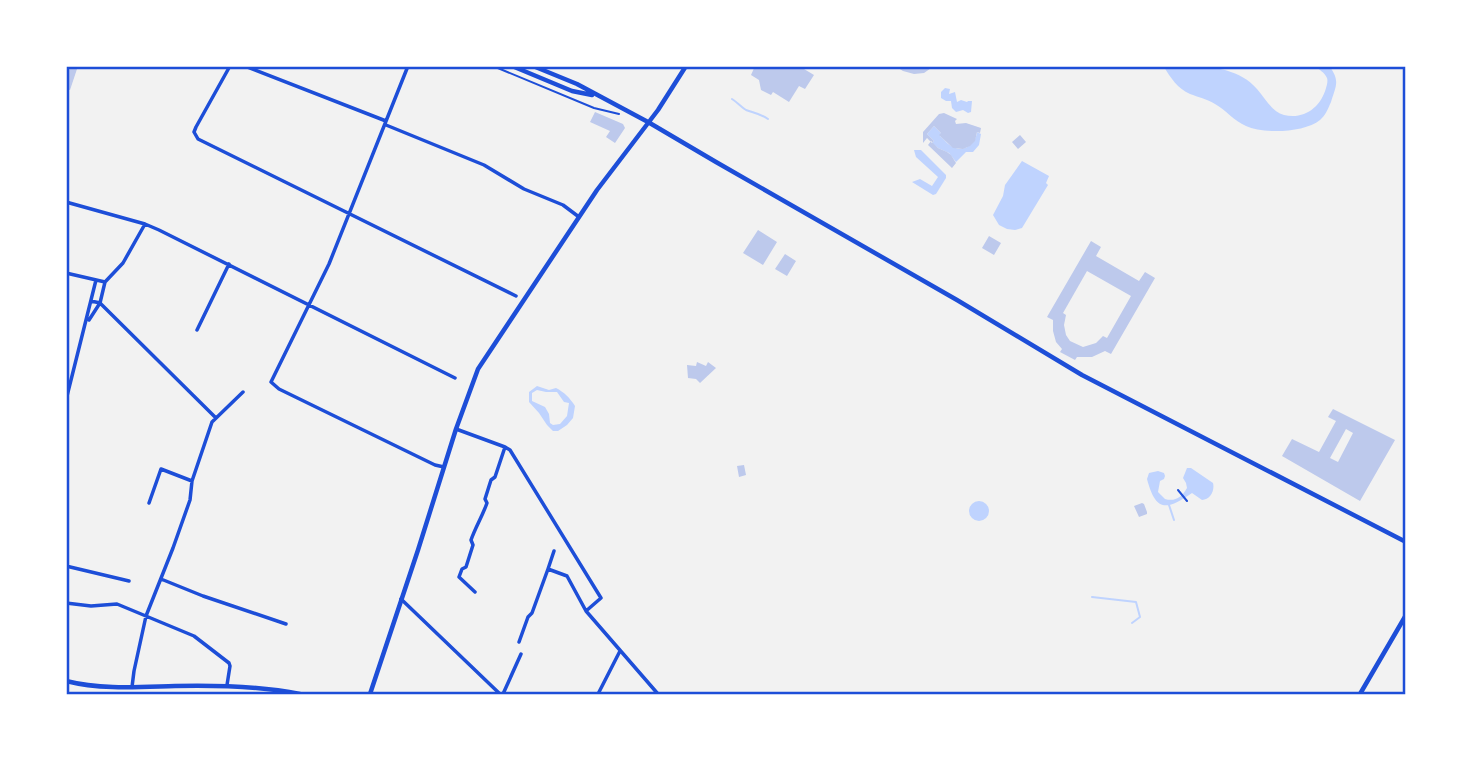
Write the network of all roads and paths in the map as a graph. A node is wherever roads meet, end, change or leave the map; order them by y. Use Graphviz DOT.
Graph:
graph roads {
  1 [pos="230,66"];
  2 [pos="245,66"];
  3 [pos="408,66"];
  4 [pos="493,66"];
  5 [pos="512,66"];
  6 [pos="533,66"];
  7 [pos="686,66"];
  8 [pos="596,96"];
  9 [pos="594,108"];
  10 [pos="648,122"];
  11 [pos="386,123"];
  12 [pos="66,202"];
  13 [pos="349,214"];
  14 [pos="579,217"];
  15 [pos="145,224"];
  16 [pos="229,264"];
  17 [pos="66,273"];
  18 [pos="96,280"];
  19 [pos="105,282"];
  20 [pos="516,296"];
  21 [pos="91,301"];
  22 [pos="100,303"];
  23 [pos="310,304"];
  24 [pos="197,330"];
  25 [pos="84,332"];
  26 [pos="455,378"];
  27 [pos="243,392"];
  28 [pos="66,400"];
  29 [pos="216,418"];
  30 [pos="456,429"];
  31 [pos="505,447"];
  32 [pos="443,467"];
  33 [pos="192,481"];
  34 [pos="1178,491"];
  35 [pos="1188,501"];
  36 [pos="149,503"];
  37 [pos="1405,542"];
  38 [pos="554,551"];
  39 [pos="66,566"];
  40 [pos="548,569"];
  41 [pos="161,579"];
  42 [pos="129,581"];
  43 [pos="475,592"];
  44 [pos="401,598"];
  45 [pos="66,603"];
  46 [pos="586,611"];
  47 [pos="1405,615"];
  48 [pos="146,616"];
  49 [pos="286,624"];
  50 [pos="519,642"];
  51 [pos="620,652"];
  52 [pos="521,654"];
  53 [pos="66,681"];
  54 [pos="213,685"];
  55 [pos="227,685"];
  56 [pos="132,687"];
  57 [pos="212,695"];
  58 [pos="300,695"];
  59 [pos="370,695"];
  60 [pos="502,695"];
  61 [pos="598,695"];
  62 [pos="658,695"];
  63 [pos="1360,695"];
  1 -- 13 [label="street"];
  2 -- 11 [label="street"];
  3 -- 11 [label="street"];
  4 -- 9 [label="path"];
  5 -- 8 [label="street"];
  6 -- 8 [label="street"];
  7 -- 10 [label="street"];
  8 -- 10 [label="street"];
  10 -- 14 [label="street"];
  10 -- 37 [label="street"];
  11 -- 13 [label="street"];
  11 -- 14 [label="street"];
  12 -- 15 [label="street"];
  13 -- 20 [label="street"];
  13 -- 23 [label="street"];
  14 -- 30 [label="street"];
  15 -- 16 [label="street"];
  15 -- 19 [label="street"];
  16 -- 23 [label="street"];
  16 -- 24 [label="street"];
  17 -- 18 [label="street"];
  18 -- 19 [label="street"];
  18 -- 21 [label="street"];
  19 -- 22 [label="street"];
  21 -- 22 [label="street"];
  21 -- 25 [label="street"];
  22 -- 25 [label="street"];
  22 -- 29 [label="street"];
  23 -- 26 [label="street"];
  23 -- 32 [label="street"];
  25 -- 28 [label="street"];
  27 -- 29 [label="street"];
  29 -- 33 [label="street"];
  30 -- 31 [label="street"];
  30 -- 32 [label="street"];
  31 -- 43 [label="street"];
  31 -- 46 [label="street"];
  32 -- 44 [label="street"];
  33 -- 36 [label="street"];
  33 -- 41 [label="street"];
  34 -- 35 [label="path"];
  38 -- 40 [label="street"];
  39 -- 42 [label="street"];
  40 -- 46 [label="street"];
  40 -- 50 [label="street"];
  41 -- 48 [label="street"];
  41 -- 49 [label="street"];
  44 -- 59 [label="street"];
  44 -- 60 [label="street"];
  45 -- 48 [label="street"];
  46 -- 51 [label="street"];
  47 -- 63 [label="street"];
  48 -- 55 [label="street"];
  48 -- 56 [label="street"];
  51 -- 61 [label="street"];
  51 -- 62 [label="street"];
  52 -- 60 [label="street"];
  53 -- 56 [label="street"];
  54 -- 55 [label="street"];
  54 -- 56 [label="street"];
  54 -- 57 [label="street"];
  55 -- 58 [label="street"];
}
